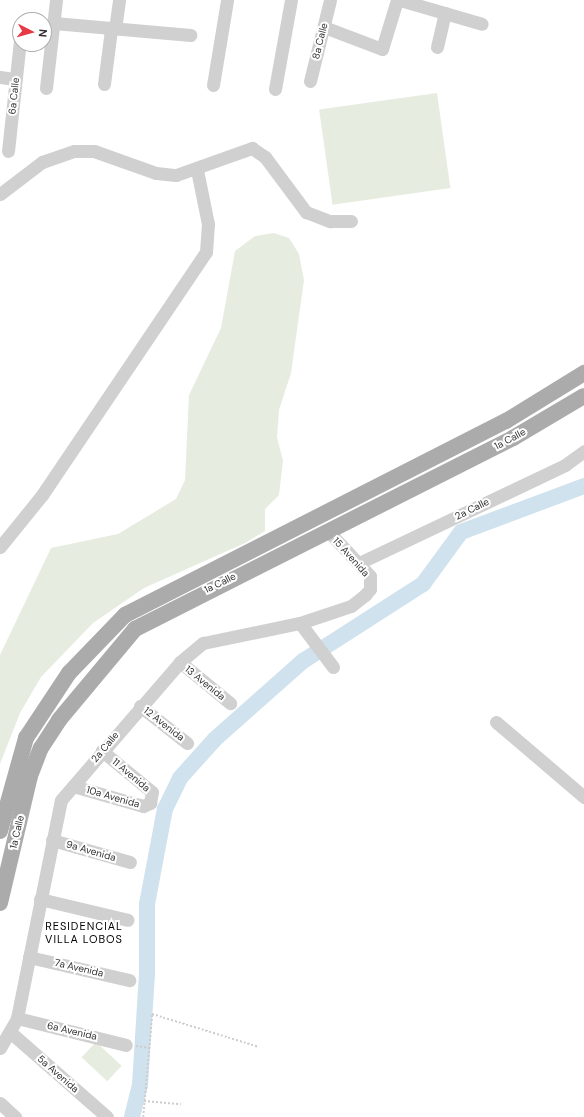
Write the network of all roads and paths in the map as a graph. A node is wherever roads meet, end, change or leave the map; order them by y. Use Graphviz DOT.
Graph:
graph roads {
  1 [pos="56,0"];
  2 [pos="119,0"];
  3 [pos="227,0"];
  4 [pos="291,0"];
  5 [pos="330,0"];
  6 [pos="397,0"];
  7 [pos="400,0"];
  8 [pos="445,13"];
  9 [pos="54,23"];
  10 [pos="482,24"];
  11 [pos="324,27"];
  12 [pos="113,29"];
  13 [pos="190,35"];
  14 [pos="437,47"];
  15 [pos="19,52"];
  16 [pos="0,77"];
  17 [pos="15,79"];
  18 [pos="310,81"];
  19 [pos="104,84"];
  20 [pos="213,86"];
  21 [pos="46,88"];
  22 [pos="275,89"];
  23 [pos="8,151"];
  24 [pos="197,170"];
  25 [pos="0,194"];
  26 [pos="351,221"];
  27 [pos="584,373"];
  28 [pos="584,396"];
  29 [pos="584,451"];
  30 [pos="328,531"];
  31 [pos="0,547"];
  32 [pos="359,563"];
  33 [pos="371,585"];
  34 [pos="300,623"];
  35 [pos="180,662"];
  36 [pos="333,666"];
  37 [pos="230,703"];
  38 [pos="140,706"];
  39 [pos="496,722"];
  40 [pos="187,743"];
  41 [pos="102,751"];
  42 [pos="73,786"];
  43 [pos="584,797"];
  44 [pos="152,802"];
  45 [pos="0,832"];
  46 [pos="52,840"];
  47 [pos="130,862"];
  48 [pos="40,899"];
  49 [pos="0,903"];
  50 [pos="128,920"];
  51 [pos="29,957"];
  52 [pos="129,980"];
  53 [pos="17,1018"];
  54 [pos="10,1032"];
  55 [pos="129,1046"];
  56 [pos="259,1047"];
  57 [pos="0,1048"];
  58 [pos="150,1048"];
  59 [pos="144,1101"];
  60 [pos="0,1103"];
  61 [pos="181,1104"];
  62 [pos="15,1117"];
  63 [pos="106,1117"];
  64 [pos="143,1117"];
  1 -- 9 [label="street"];
  2 -- 12 [label="street"];
  3 -- 20 [label="street"];
  4 -- 22 [label="street"];
  5 -- 11 [label="street, 8a Calle"];
  6 -- 11 [label="street"];
  7 -- 8 [label="street"];
  8 -- 10 [label="street"];
  8 -- 14 [label="street"];
  9 -- 12 [label="street"];
  9 -- 21 [label="street"];
  11 -- 18 [label="street, 8a Calle"];
  12 -- 13 [label="street"];
  12 -- 19 [label="street"];
  15 -- 17 [label="street, 6a Calle"];
  16 -- 17 [label="street"];
  17 -- 23 [label="street, 6a Calle"];
  24 -- 25 [label="street"];
  24 -- 26 [label="street"];
  24 -- 31 [label="street"];
  27 -- 45 [label="main road, 1a Calle"];
  28 -- 30 [label="main road, 1a Calle"];
  29 -- 32 [label="street, 2a Calle"];
  30 -- 32 [label="street, 15 Avenida"];
  30 -- 49 [label="main road, 1a Calle"];
  32 -- 33 [label="street, 15 Avenida"];
  33 -- 34 [label="street, 2a Calle"];
  34 -- 35 [label="street, 2a Calle"];
  34 -- 36 [label="street"];
  35 -- 37 [label="street, 13 Avenida"];
  35 -- 38 [label="street, 2a Calle"];
  38 -- 40 [label="street, 12 Avenida"];
  38 -- 41 [label="street, 2a Calle"];
  39 -- 43 [label="street"];
  41 -- 42 [label="street, 2a Calle"];
  41 -- 44 [label="street, 11 Avenida"];
  42 -- 44 [label="street, 10a Avenida"];
  42 -- 46 [label="street, 2a Calle"];
  46 -- 47 [label="street, 9a Avenida"];
  46 -- 48 [label="street, 2a Calle"];
  48 -- 50 [label="street"];
  48 -- 51 [label="street, 2a Calle"];
  51 -- 52 [label="street, 7a Avenida"];
  51 -- 53 [label="street, 2a Calle"];
  53 -- 54 [label="street, 2a Calle"];
  53 -- 55 [label="street, 6a Avenida"];
  54 -- 57 [label="street, 2a Calle"];
  54 -- 63 [label="street, 5a Avenida"];
  55 -- 58 [label="path"];
  56 -- 58 [label="path"];
  58 -- 59 [label="path"];
  59 -- 61 [label="path"];
  59 -- 64 [label="path"];
  60 -- 62 [label="street"];
}
